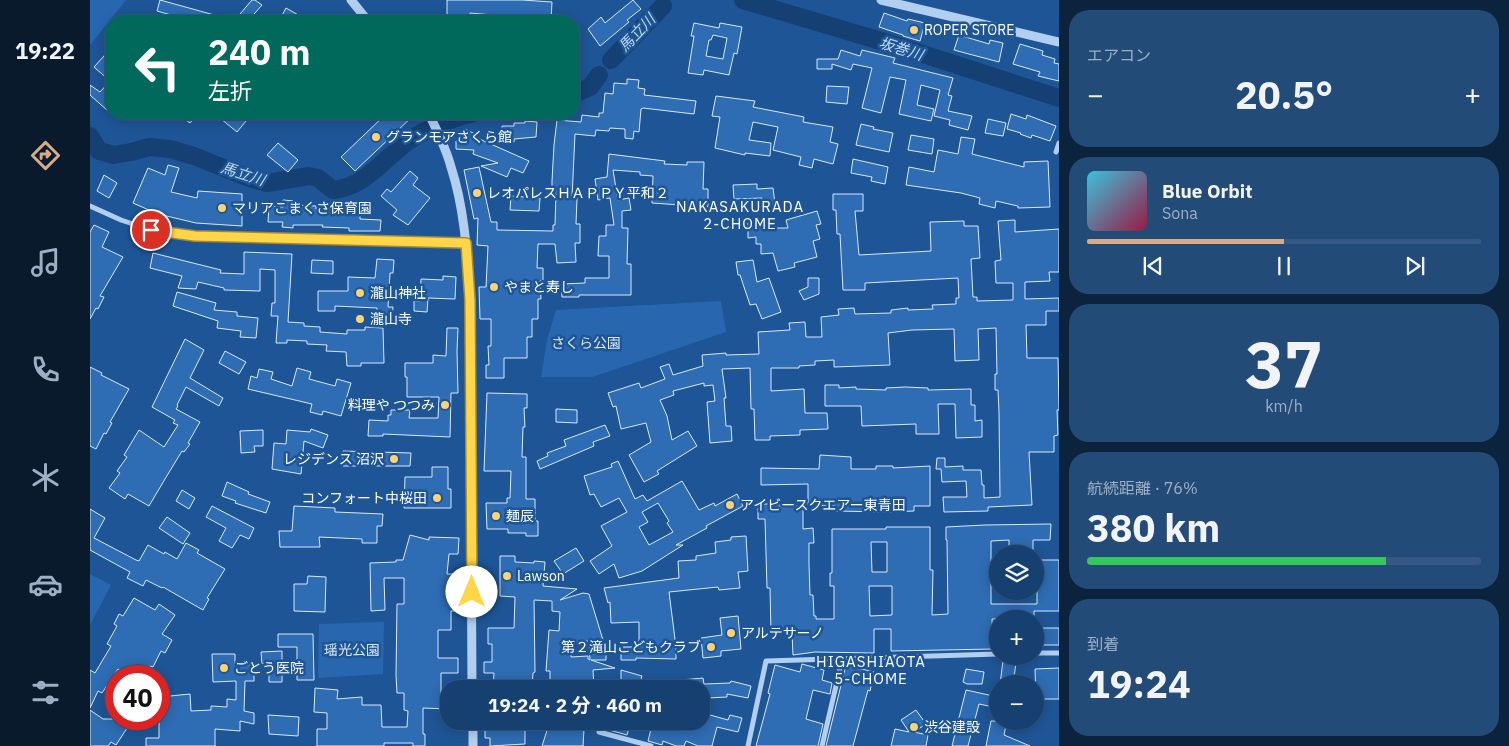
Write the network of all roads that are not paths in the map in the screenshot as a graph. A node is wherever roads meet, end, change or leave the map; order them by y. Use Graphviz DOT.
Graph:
graph roads {
  1 [pos="351,0"];
  2 [pos="882,0"];
  3 [pos="363,15"];
  4 [pos="1059,42"];
  5 [pos="432,120"];
  6 [pos="1059,143"];
  7 [pos="1056,152"];
  8 [pos="90,206"];
  9 [pos="466,243"];
  10 [pos="1044,653"];
  11 [pos="1059,653"];
  12 [pos="989,654"];
  13 [pos="842,660"];
  14 [pos="472,680"];
  15 [pos="472,730"];
  16 [pos="599,732"];
  17 [pos="473,746"];
  18 [pos="651,746"];
  19 [pos="748,746"];
  20 [pos="822,746"];
  1 -- 3 [label="street"];
  2 -- 4 [label="street"];
  5 -- 9 [label="street"];
  6 -- 7 [label="street"];
  8 -- 9 [label="street"];
  9 -- 14 [label="street"];
  10 -- 11 [label="street"];
  12 -- 13 [label="street"];
  13 -- 19 [label="street"];
  13 -- 20 [label="street"];
  15 -- 17 [label="street"];
  16 -- 18 [label="street"];
}
